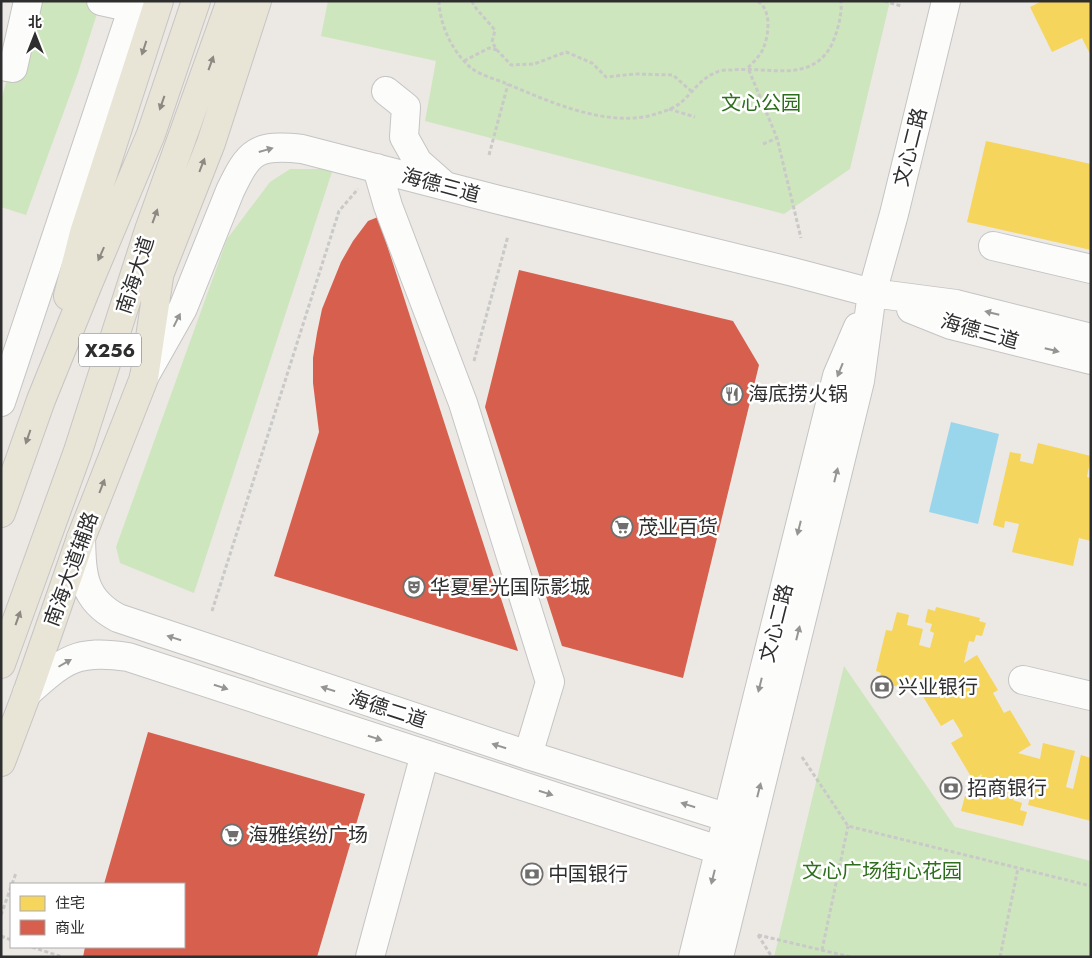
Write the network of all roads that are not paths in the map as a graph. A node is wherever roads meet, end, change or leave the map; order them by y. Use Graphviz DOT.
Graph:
graph roads {
  1 [pos="28,1"];
  2 [pos="101,1"];
  3 [pos="231,1"];
  4 [pos="257,1"];
  5 [pos="946,1"];
  6 [pos="142,3"];
  7 [pos="192,13"];
  8 [pos="1,66"];
  9 [pos="386,91"];
  10 [pos="377,168"];
  11 [pos="445,186"];
  12 [pos="993,246"];
  13 [pos="1091,269"];
  14 [pos="159,277"];
  15 [pos="872,293"];
  16 [pos="1091,338"];
  17 [pos="1091,360"];
  18 [pos="144,378"];
  19 [pos="41,400"];
  20 [pos="1,402"];
  21 [pos="78,451"];
  22 [pos="1,514"];
  23 [pos="82,538"];
  24 [pos="1,664"];
  25 [pos="1023,680"];
  26 [pos="27,694"];
  27 [pos="1091,696"];
  28 [pos="425,754"];
  29 [pos="528,756"];
  30 [pos="1,762"];
  31 [pos="739,821"];
  32 [pos="731,854"];
  33 [pos="370,957"];
  34 [pos="693,957"];
  35 [pos="719,957"];
  1 -- 8 [label="street"];
  2 -- 6 [label="street"];
  21 -- 3 [label="main road, 南海大道 / X256, one-way"];
  14 -- 4 [label="main road, one-way"];
  5 -- 15 [label="street, 文心二路"];
  6 -- 19 [label="main road, one-way"];
  6 -- 20 [label="street"];
  7 -- 19 [label="main road, 南海大道 / X256, one-way"];
  9 -- 11 [label="street"];
  10 -- 11 [label="street, 海德三道"];
  18 -- 10 [label="street, 海德三道, one-way"];
  10 -- 29 [label="street"];
  11 -- 15 [label="street, 海德三道"];
  12 -- 13 [label="street"];
  14 -- 18 [label="main road, 南海大道辅路"];
  14 -- 21 [label="main road"];
  16 -- 15 [label="street, 海德三道, one-way"];
  15 -- 17 [label="street, 海德三道, one-way"];
  15 -- 31 [label="street, 文心二路"];
  23 -- 18 [label="main road, 南海大道辅路, one-way"];
  19 -- 22 [label="main road, 南海大道 / X256, one-way"];
  24 -- 21 [label="main road, 南海大道 / X256, one-way"];
  23 -- 26 [label="main road, 南海大道辅路"];
  29 -- 23 [label="street, 海德二道, one-way"];
  25 -- 27 [label="street"];
  26 -- 28 [label="street, 海德二道, one-way"];
  26 -- 30 [label="main road, 南海大道辅路"];
  28 -- 32 [label="street, 海德二道, one-way"];
  28 -- 33 [label="street"];
  31 -- 29 [label="street, 海德二道, one-way"];
  31 -- 32 [label="street, 文心二路"];
  32 -- 34 [label="street, 文心二路, one-way"];
  32 -- 35 [label="street, 文心二路"];
}
